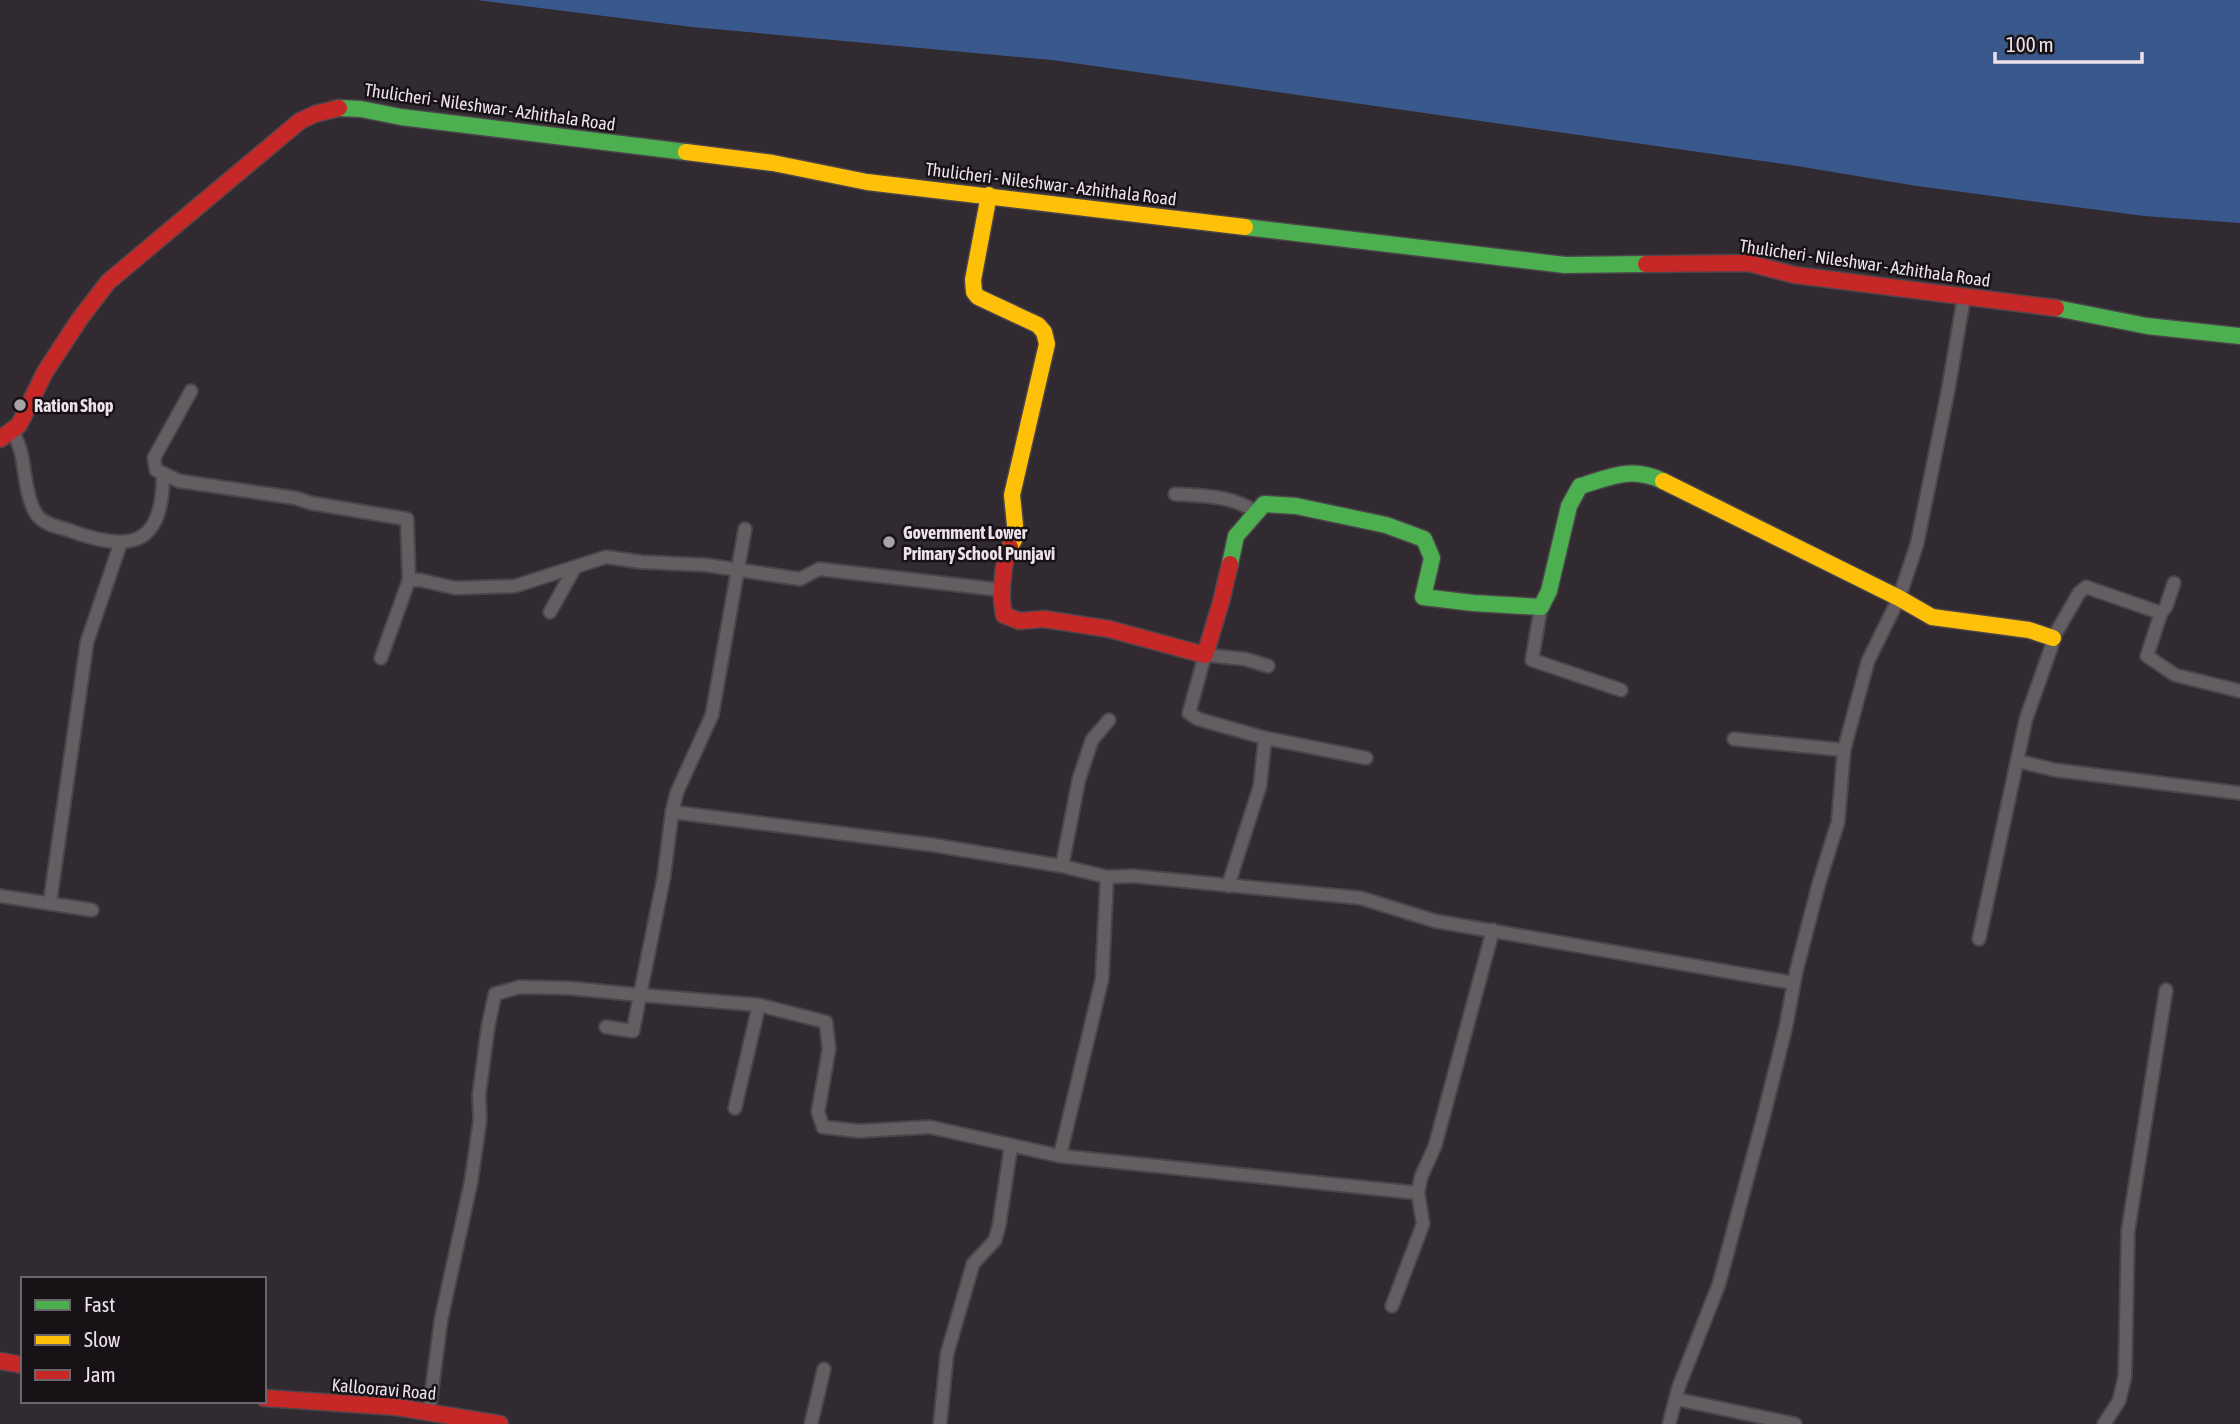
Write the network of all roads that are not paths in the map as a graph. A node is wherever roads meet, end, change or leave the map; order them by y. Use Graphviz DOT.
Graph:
graph roads {
  1 [pos="989,195"];
  2 [pos="1965,297"];
  3 [pos="2240,337"];
  4 [pos="191,391"];
  5 [pos="6,435"];
  6 [pos="163,474"];
  7 [pos="1175,494"];
  8 [pos="1256,512"];
  9 [pos="745,529"];
  10 [pos="121,542"];
  11 [pos="574,569"];
  12 [pos="736,571"];
  13 [pos="409,580"];
  14 [pos="2174,583"];
  15 [pos="1002,590"];
  16 [pos="1899,598"];
  17 [pos="1541,607"];
  18 [pos="550,612"];
  19 [pos="2161,613"];
  20 [pos="2053,638"];
  21 [pos="1205,654"];
  22 [pos="382,658"];
  23 [pos="1268,666"];
  24 [pos="1621,690"];
  25 [pos="2240,691"];
  26 [pos="1109,720"];
  27 [pos="1265,738"];
  28 [pos="1734,739"];
  29 [pos="1844,750"];
  30 [pos="1366,758"];
  31 [pos="2018,761"];
  32 [pos="2240,793"];
  33 [pos="672,812"];
  34 [pos="1062,866"];
  35 [pos="1107,877"];
  36 [pos="1228,886"];
  37 [pos="0,896"];
  38 [pos="50,902"];
  39 [pos="92,910"];
  40 [pos="1493,930"];
  41 [pos="1979,939"];
  42 [pos="1794,983"];
  43 [pos="2166,990"];
  44 [pos="640,995"];
  45 [pos="759,1005"];
  46 [pos="606,1027"];
  47 [pos="735,1108"];
  48 [pos="1011,1146"];
  49 [pos="1060,1156"];
  50 [pos="1418,1193"];
  51 [pos="1391,1306"];
  52 [pos="0,1362"];
  53 [pos="21,1364"];
  54 [pos="824,1369"];
  55 [pos="266,1398"];
  56 [pos="1676,1399"];
  57 [pos="429,1412"];
  58 [pos="500,1424"];
  59 [pos="811,1424"];
  60 [pos="940,1424"];
  61 [pos="1669,1424"];
  62 [pos="1795,1424"];
  63 [pos="2104,1424"];
  1 -- 2 [label="main road, Thulicheri - Nileshwar - Azhithala Road"];
  1 -- 5 [label="main road, Thulicheri - Nileshwar - Azhithala Road"];
  1 -- 15 [label="main road"];
  2 -- 3 [label="main road, Thulicheri - Nileshwar - Azhithala Road"];
  2 -- 16 [label="street"];
  4 -- 6 [label="street"];
  5 -- 10 [label="street"];
  6 -- 10 [label="street"];
  6 -- 13 [label="street"];
  7 -- 8 [label="street"];
  8 -- 17 [label="main road"];
  8 -- 21 [label="main road"];
  9 -- 12 [label="street"];
  10 -- 38 [label="street"];
  11 -- 12 [label="street"];
  11 -- 13 [label="street"];
  11 -- 18 [label="street"];
  12 -- 15 [label="street"];
  12 -- 33 [label="street"];
  13 -- 22 [label="street"];
  14 -- 19 [label="street"];
  15 -- 21 [label="main road"];
  16 -- 17 [label="main road"];
  16 -- 20 [label="main road"];
  16 -- 29 [label="street"];
  17 -- 24 [label="street"];
  19 -- 20 [label="street"];
  19 -- 25 [label="street"];
  20 -- 31 [label="street"];
  21 -- 23 [label="street"];
  21 -- 27 [label="street"];
  26 -- 34 [label="street"];
  27 -- 30 [label="street"];
  27 -- 36 [label="street"];
  28 -- 29 [label="street"];
  29 -- 42 [label="street"];
  31 -- 32 [label="street"];
  31 -- 41 [label="street"];
  33 -- 34 [label="street"];
  33 -- 44 [label="street"];
  34 -- 35 [label="street"];
  35 -- 36 [label="street"];
  35 -- 49 [label="street"];
  36 -- 40 [label="street"];
  37 -- 38 [label="street"];
  38 -- 39 [label="street"];
  40 -- 42 [label="street"];
  40 -- 50 [label="street"];
  42 -- 56 [label="street"];
  43 -- 63 [label="street"];
  44 -- 45 [label="street"];
  44 -- 46 [label="street"];
  44 -- 57 [label="street"];
  45 -- 47 [label="street"];
  45 -- 48 [label="street"];
  48 -- 49 [label="street"];
  48 -- 60 [label="street"];
  49 -- 50 [label="street"];
  50 -- 51 [label="street"];
  52 -- 53 [label="main road"];
  54 -- 59 [label="street"];
  55 -- 57 [label="main road, Kallooravi Road"];
  56 -- 61 [label="street"];
  56 -- 62 [label="street"];
  57 -- 58 [label="main road, Kallooravi Road"];
}
